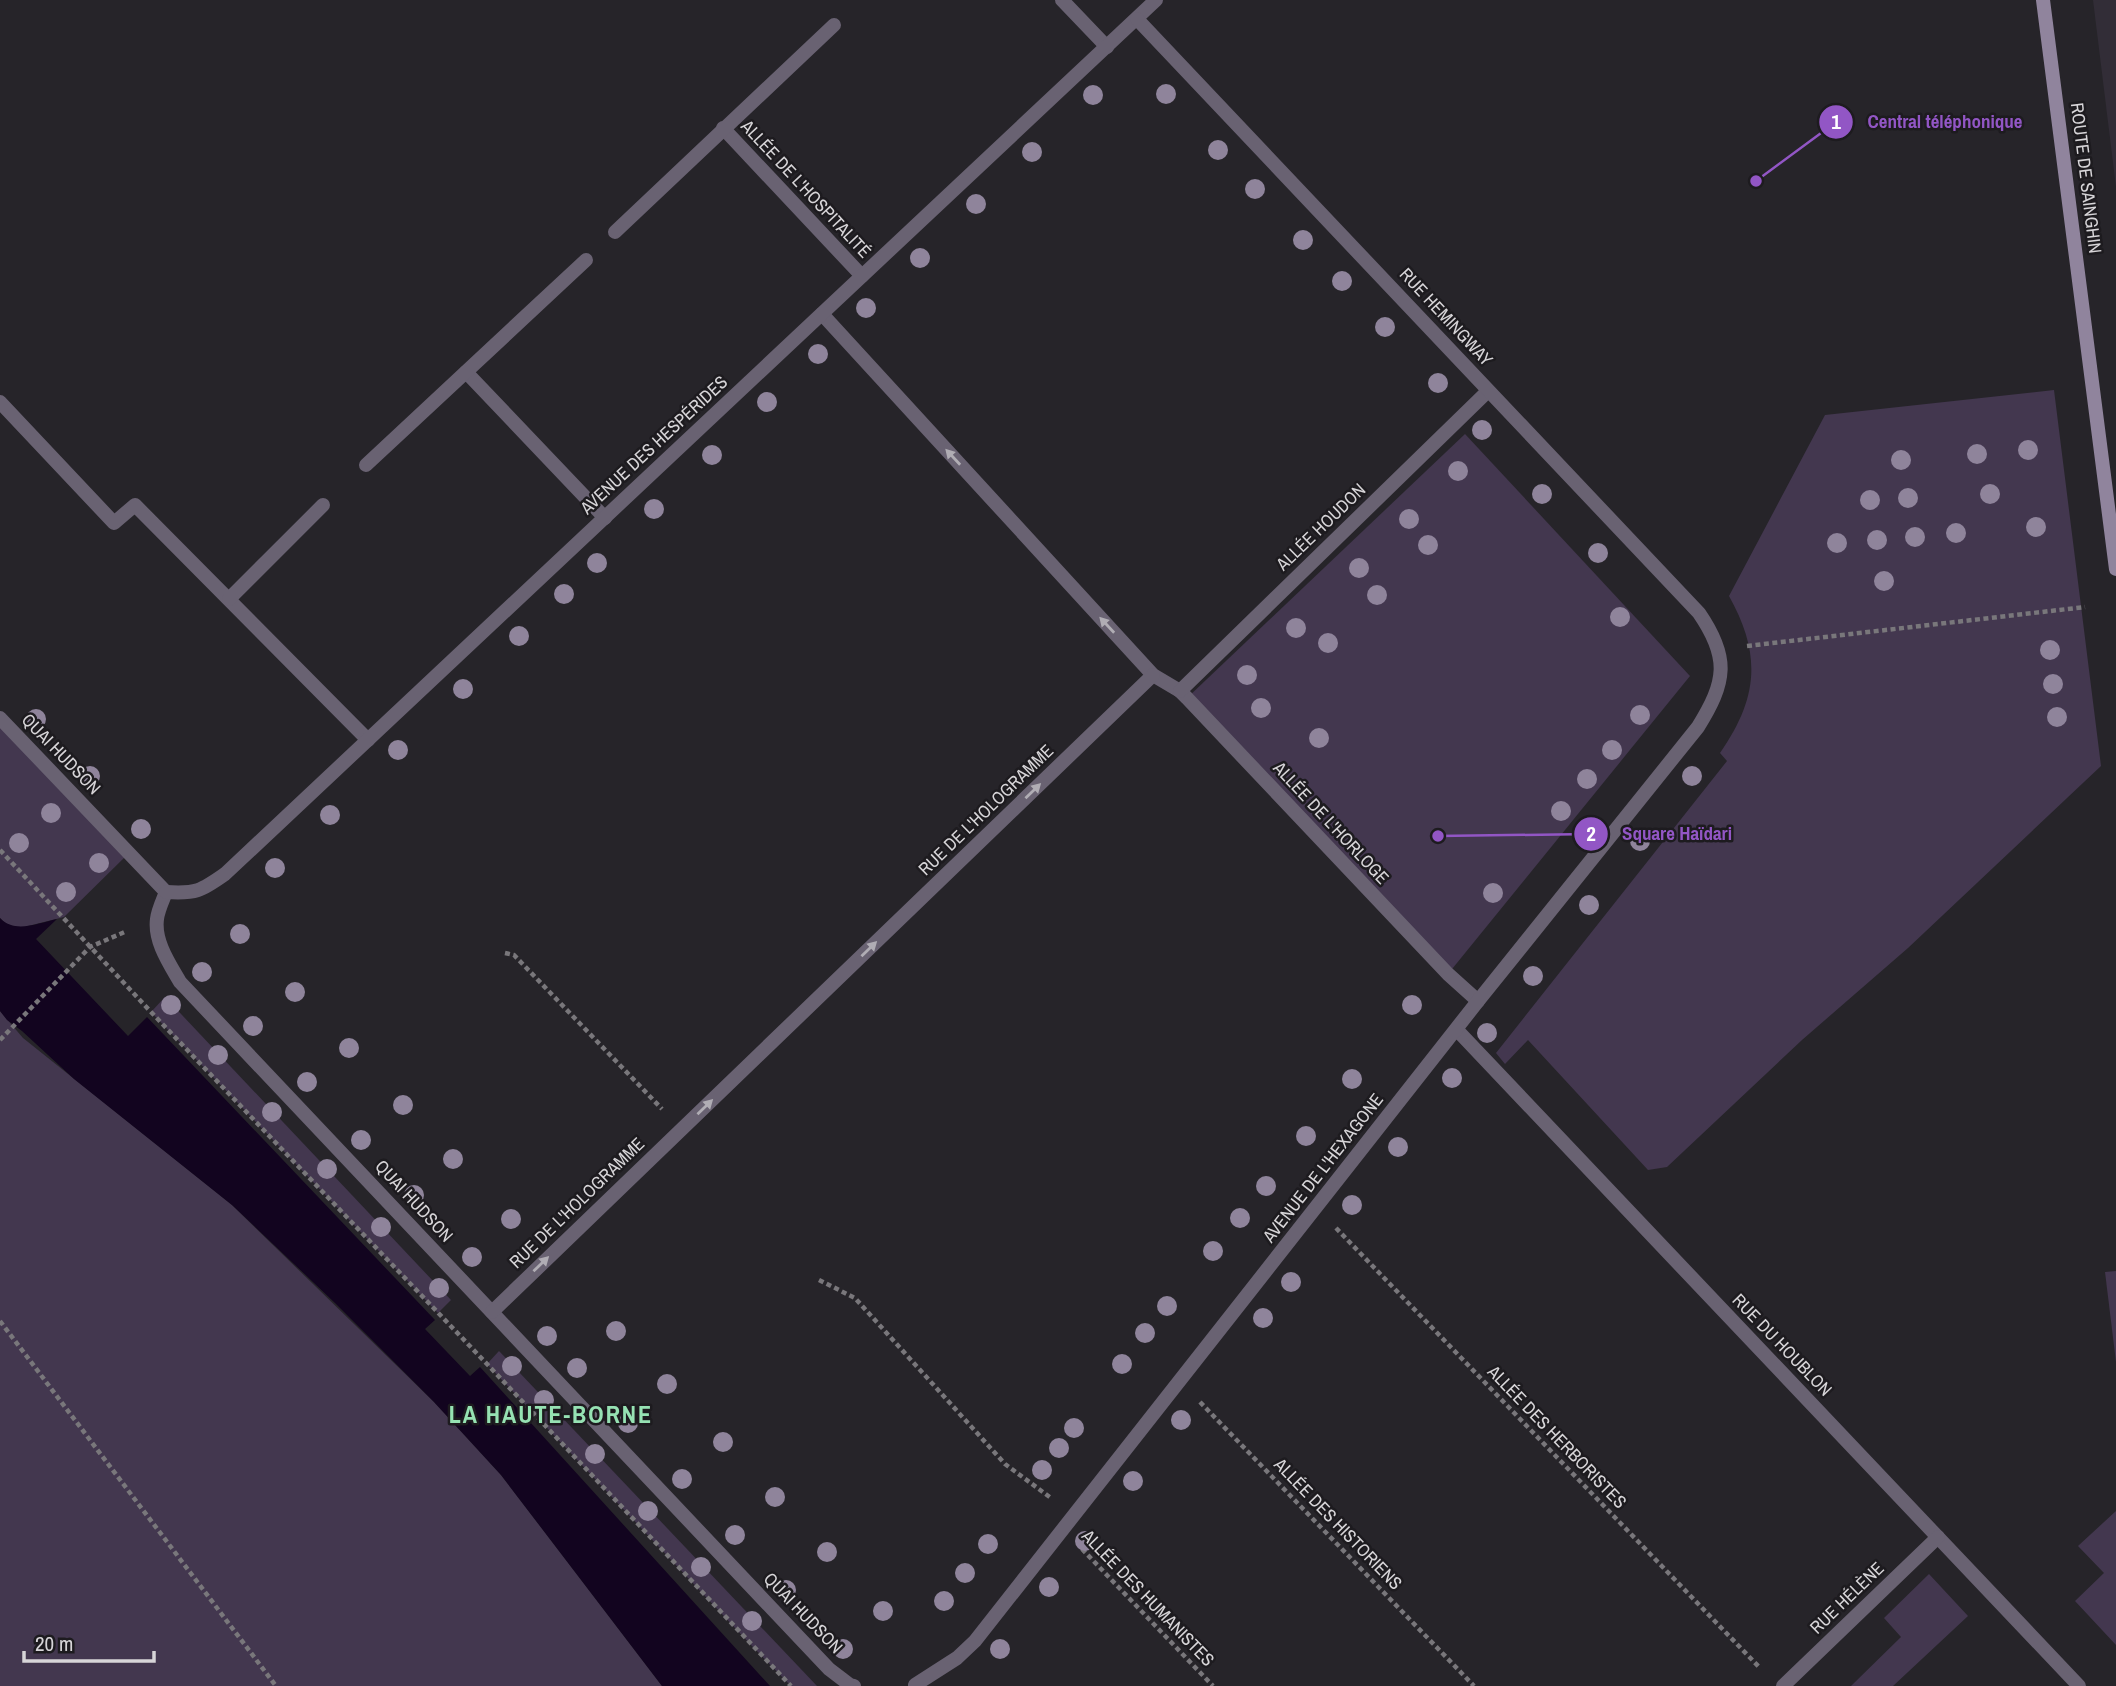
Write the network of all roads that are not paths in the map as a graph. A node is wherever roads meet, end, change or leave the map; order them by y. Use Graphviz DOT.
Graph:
graph roads {
  1 [pos="1062,0"];
  2 [pos="1156,0"];
  3 [pos="2043,0"];
  4 [pos="1137,19"];
  5 [pos="834,25"];
  6 [pos="1107,47"];
  7 [pos="723,128"];
  8 [pos="615,232"];
  9 [pos="586,260"];
  10 [pos="862,276"];
  11 [pos="822,314"];
  12 [pos="466,372"];
  13 [pos="1488,391"];
  14 [pos="0,402"];
  15 [pos="366,465"];
  16 [pos="323,505"];
  17 [pos="605,518"];
  18 [pos="2116,569"];
  19 [pos="229,599"];
  20 [pos="1719,648"];
  21 [pos="1153,675"];
  22 [pos="1180,691"];
  23 [pos="0,718"];
  24 [pos="368,740"];
  25 [pos="166,892"];
  26 [pos="1478,1001"];
  27 [pos="1457,1030"];
  28 [pos="492,1312"];
  29 [pos="1938,1537"];
  30 [pos="854,1686"];
  31 [pos="914,1686"];
  32 [pos="1783,1686"];
  33 [pos="2078,1686"];
  1 -- 6 [label="street"];
  2 -- 4 [label="street, AVENUE DES HESPÉRIDES"];
  3 -- 18 [label="street, ROUTE DE SAINGHIN"];
  4 -- 6 [label="street, AVENUE DES HESPÉRIDES"];
  4 -- 13 [label="street, RUE HEMINGWAY"];
  5 -- 7 [label="street, ALLÉE DE L'HOSPITALITÉ"];
  6 -- 10 [label="street, AVENUE DES HESPÉRIDES"];
  7 -- 8 [label="street, ALLÉE DE L'HOSPITALITÉ"];
  7 -- 10 [label="street, ALLÉE DE L'HOSPITALITÉ"];
  9 -- 12 [label="street"];
  10 -- 11 [label="street, AVENUE DES HESPÉRIDES"];
  11 -- 17 [label="street, AVENUE DES HESPÉRIDES"];
  21 -- 11 [label="street, one-way"];
  12 -- 15 [label="street"];
  12 -- 17 [label="street"];
  13 -- 20 [label="street, RUE HEMINGWAY"];
  13 -- 22 [label="street, ALLÉE HOUDON"];
  14 -- 19 [label="street"];
  16 -- 19 [label="street"];
  17 -- 24 [label="street, AVENUE DES HESPÉRIDES"];
  19 -- 24 [label="street"];
  20 -- 26 [label="street, AVENUE DE L'HEXAGONE"];
  21 -- 22 [label="street, ALLÉE DE L'HORLOGE"];
  28 -- 21 [label="street, RUE DE L'HOLOGRAMME, one-way"];
  22 -- 26 [label="street, ALLÉE DE L'HORLOGE"];
  23 -- 25 [label="street, QUAI HUDSON"];
  24 -- 25 [label="street, AVENUE DES HESPÉRIDES"];
  25 -- 28 [label="street, QUAI HUDSON"];
  26 -- 27 [label="street, AVENUE DE L'HEXAGONE"];
  27 -- 29 [label="street, RUE DU HOUBLON"];
  27 -- 31 [label="street, AVENUE DE L'HEXAGONE"];
  28 -- 30 [label="street, QUAI HUDSON"];
  29 -- 32 [label="street, RUE HÉLÈNE"];
  29 -- 33 [label="street, RUE DU HOUBLON"];
}
